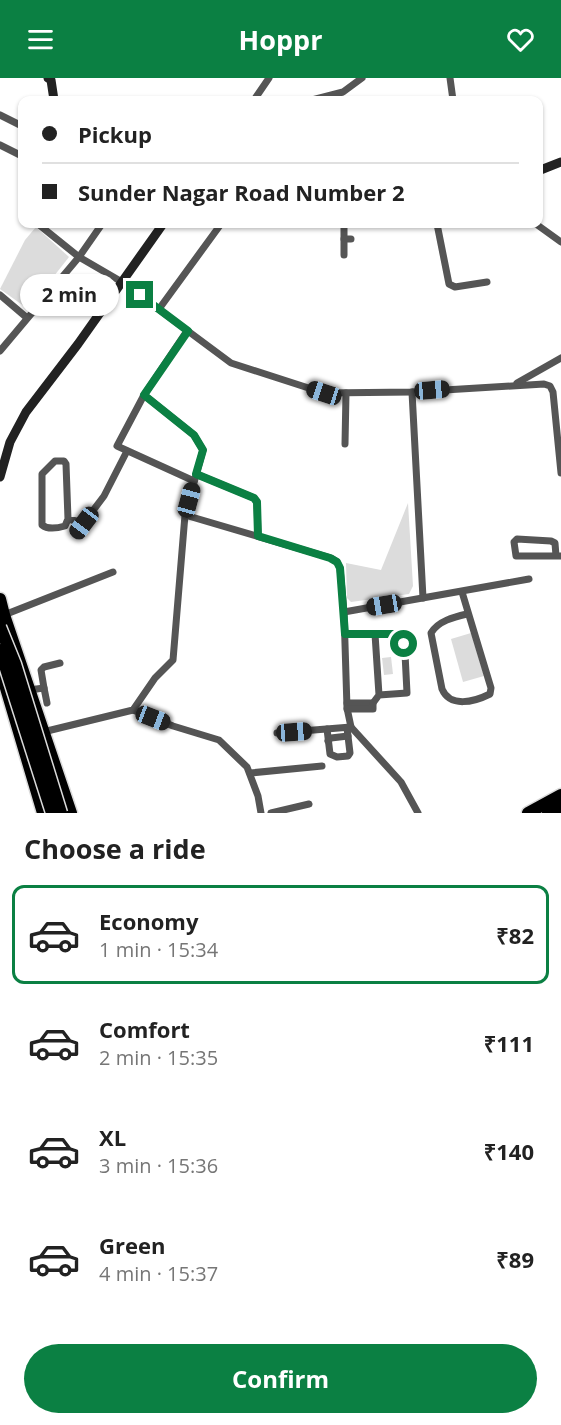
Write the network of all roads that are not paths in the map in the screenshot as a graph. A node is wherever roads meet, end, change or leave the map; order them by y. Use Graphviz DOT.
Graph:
graph roads {
  1 [pos="48,78"];
  2 [pos="269,78"];
  3 [pos="362,78"];
  4 [pos="450,78"];
  5 [pos="354,80"];
  6 [pos="53,96"];
  7 [pos="257,96"];
  8 [pos="332,96"];
  9 [pos="452,96"];
  10 [pos="0,115"];
  11 [pos="18,124"];
  12 [pos="0,145"];
  13 [pos="18,154"];
  14 [pos="561,162"];
  15 [pos="543,169"];
  16 [pos="43,228"];
  17 [pos="99,228"];
  18 [pos="160,228"];
  19 [pos="218,228"];
  20 [pos="345,228"];
  21 [pos="438,228"];
  22 [pos="542,228"];
  23 [pos="561,242"];
  24 [pos="344,255"];
  25 [pos="79,257"];
  26 [pos="122,282"];
  27 [pos="487,282"];
  28 [pos="0,295"];
  29 [pos="159,309"];
  30 [pos="26,317"];
  31 [pos="188,331"];
  32 [pos="0,351"];
  33 [pos="561,358"];
  34 [pos="515,384"];
  35 [pos="412,392"];
  36 [pos="346,393"];
  37 [pos="144,395"];
  38 [pos="559,430"];
  39 [pos="345,444"];
  40 [pos="127,451"];
  41 [pos="561,473"];
  42 [pos="0,477"];
  43 [pos="195,478"];
  44 [pos="185,515"];
  45 [pos="68,519"];
  46 [pos="84,523"];
  47 [pos="76,533"];
  48 [pos="258,536"];
  49 [pos="558,556"];
  50 [pos="113,572"];
  51 [pos="529,579"];
  52 [pos="462,592"];
  53 [pos="423,598"];
  54 [pos="0,599"];
  55 [pos="344,612"];
  56 [pos="468,614"];
  57 [pos="2,621"];
  58 [pos="345,634"];
  59 [pos="375,634"];
  60 [pos="0,650"];
  61 [pos="60,663"];
  62 [pos="0,668"];
  63 [pos="44,688"];
  64 [pos="30,690"];
  65 [pos="379,695"];
  66 [pos="47,704"];
  67 [pos="347,706"];
  68 [pos="133,710"];
  69 [pos="327,729"];
  70 [pos="348,730"];
  71 [pos="44,732"];
  72 [pos="277,733"];
  73 [pos="19,736"];
  74 [pos="328,741"];
  75 [pos="322,766"];
  76 [pos="250,773"];
  77 [pos="561,795"];
  78 [pos="309,804"];
  79 [pos="561,807"];
  80 [pos="43,813"];
  81 [pos="52,813"];
  82 [pos="61,813"];
  83 [pos="71,813"];
  84 [pos="261,813"];
  85 [pos="271,813"];
  86 [pos="418,813"];
  87 [pos="528,813"];
  88 [pos="548,813"];
  1 -- 6 [label="main road"];
  2 -- 7 [label="street"];
  3 -- 5 [label="street"];
  4 -- 9 [label="street"];
  5 -- 8 [label="street"];
  10 -- 11 [label="street"];
  12 -- 13 [label="street"];
  14 -- 15 [label="main road"];
  16 -- 25 [label="street"];
  17 -- 25 [label="street"];
  18 -- 26 [label="main road"];
  19 -- 29 [label="street"];
  20 -- 24 [label="street"];
  21 -- 27 [label="street"];
  22 -- 23 [label="street"];
  25 -- 26 [label="street"];
  25 -- 30 [label="street"];
  26 -- 29 [label="street"];
  26 -- 42 [label="main road"];
  28 -- 30 [label="street"];
  29 -- 31 [label="street"];
  30 -- 32 [label="street"];
  31 -- 36 [label="street"];
  31 -- 37 [label="street"];
  33 -- 34 [label="street"];
  34 -- 35 [label="street"];
  34 -- 38 [label="street"];
  35 -- 36 [label="street"];
  35 -- 53 [label="street"];
  36 -- 39 [label="street"];
  37 -- 40 [label="street"];
  37 -- 43 [label="street"];
  38 -- 41 [label="street"];
  40 -- 43 [label="street"];
  40 -- 46 [label="street"];
  43 -- 44 [label="street"];
  43 -- 48 [label="street"];
  44 -- 48 [label="street"];
  44 -- 68 [label="street"];
  45 -- 45 [label="street"];
  45 -- 46 [label="street"];
  46 -- 47 [label="street"];
  48 -- 55 [label="street"];
  49 -- 49 [label="street"];
  50 -- 57 [label="street"];
  51 -- 52 [label="street"];
  52 -- 53 [label="street"];
  52 -- 56 [label="street"];
  53 -- 55 [label="street"];
  54 -- 57 [label="highway"];
  55 -- 58 [label="street"];
  56 -- 56 [label="street"];
  57 -- 64 [label="highway"];
  57 -- 82 [label="highway, bridge"];
  58 -- 59 [label="street"];
  58 -- 67 [label="street"];
  59 -- 65 [label="street"];
  59 -- 65 [label="street"];
  60 -- 81 [label="highway, bridge"];
  61 -- 63 [label="street"];
  62 -- 73 [label="highway"];
  63 -- 64 [label="street"];
  63 -- 66 [label="street"];
  64 -- 71 [label="highway"];
  65 -- 67 [label="street"];
  67 -- 70 [label="street"];
  68 -- 71 [label="street"];
  68 -- 76 [label="street"];
  69 -- 70 [label="street"];
  69 -- 72 [label="street"];
  69 -- 74 [label="street"];
  70 -- 74 [label="street"];
  70 -- 74 [label="street"];
  70 -- 86 [label="street"];
  71 -- 73 [label="street"];
  71 -- 83 [label="highway"];
  73 -- 80 [label="highway"];
  75 -- 76 [label="street"];
  76 -- 84 [label="street"];
  77 -- 87 [label="highway"];
  78 -- 85 [label="street"];
  79 -- 88 [label="highway"];
}
